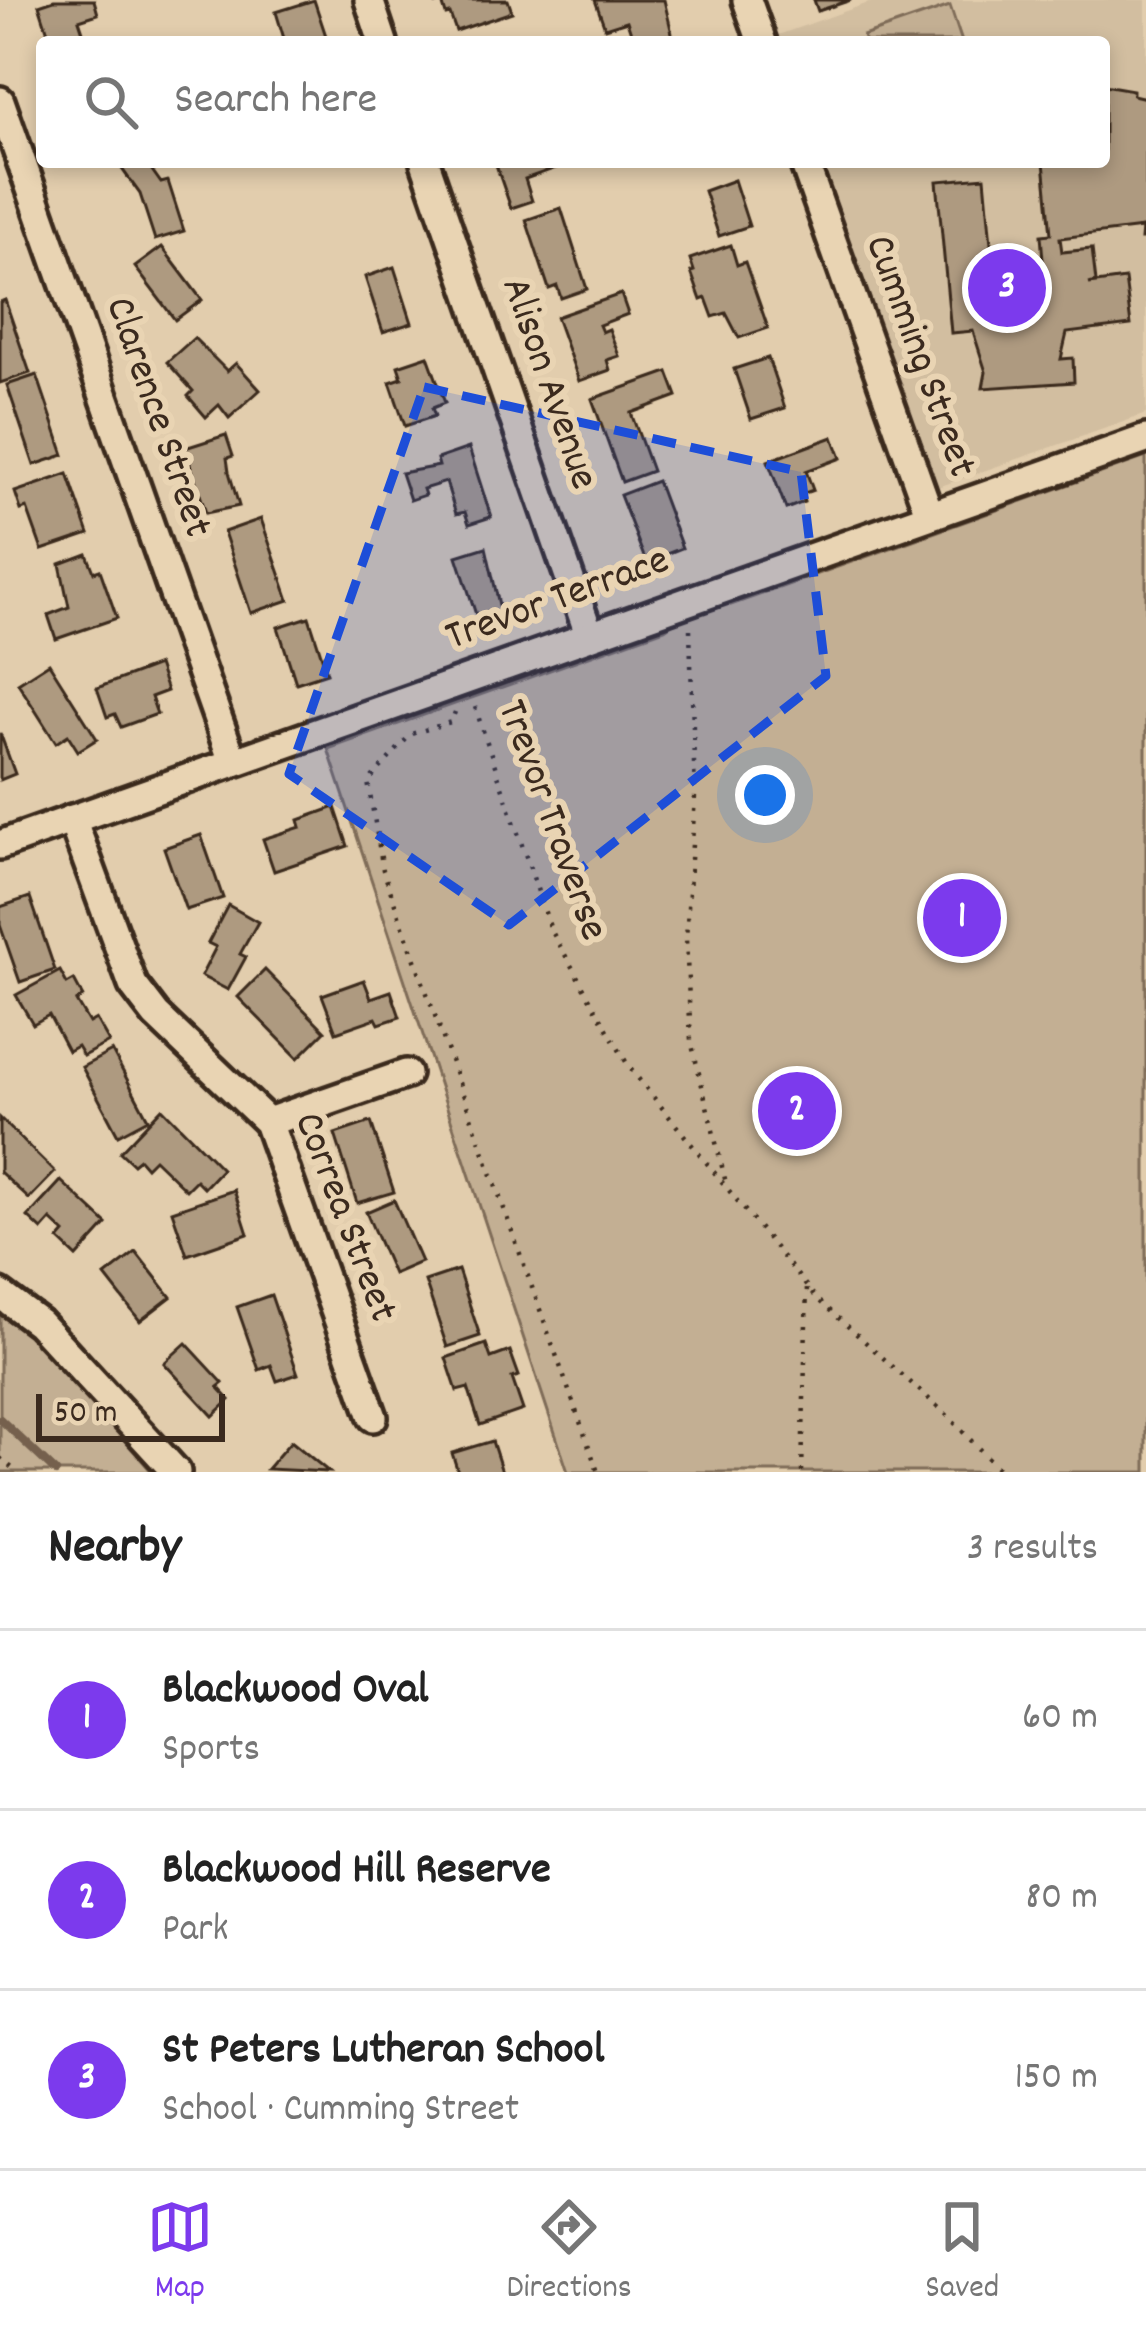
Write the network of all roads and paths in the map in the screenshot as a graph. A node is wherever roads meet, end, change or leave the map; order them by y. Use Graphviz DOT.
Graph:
graph roads {
  1 [pos="369,0"];
  2 [pos="747,0"];
  3 [pos="381,36"];
  4 [pos="759,36"];
  5 [pos="0,101"];
  6 [pos="427,168"];
  7 [pos="806,168"];
  8 [pos="1146,439"];
  9 [pos="929,513"];
  10 [pos="689,598"];
  11 [pos="589,634"];
  12 [pos="466,679"];
  13 [pos="233,762"];
  14 [pos="72,819"];
  15 [pos="0,845"];
  16 [pos="406,1073"];
  17 [pos="268,1122"];
  18 [pos="728,1188"];
  19 [pos="807,1286"];
  20 [pos="0,1294"];
  21 [pos="373,1417"];
  22 [pos="0,1458"];
  23 [pos="17,1472"];
  24 [pos="176,1472"];
  25 [pos="598,1472"];
  26 [pos="802,1472"];
  27 [pos="1001,1472"];
  1 -- 3 [label="street"];
  2 -- 4 [label="street"];
  5 -- 13 [label="street, Clarence Street"];
  6 -- 11 [label="street, Alison Avenue"];
  7 -- 9 [label="street, Cumming Street"];
  8 -- 9 [label="street, Trevor Terrace"];
  9 -- 10 [label="street, Trevor Terrace"];
  10 -- 11 [label="street, Trevor Terrace"];
  10 -- 18 [label="path"];
  11 -- 12 [label="street, Trevor Terrace"];
  12 -- 13 [label="street, Trevor Terrace"];
  12 -- 18 [label="path, Trevor Traverse"];
  12 -- 25 [label="path"];
  13 -- 14 [label="street, Trevor Terrace"];
  14 -- 15 [label="street, Trevor Terrace"];
  14 -- 17 [label="street, Correa Street"];
  16 -- 17 [label="street"];
  17 -- 21 [label="street, Correa Street"];
  18 -- 19 [label="path, Trevor Traverse"];
  19 -- 26 [label="path"];
  19 -- 27 [label="path, Trevor Traverse"];
  20 -- 24 [label="street"];
  22 -- 23 [label="path"];
}
